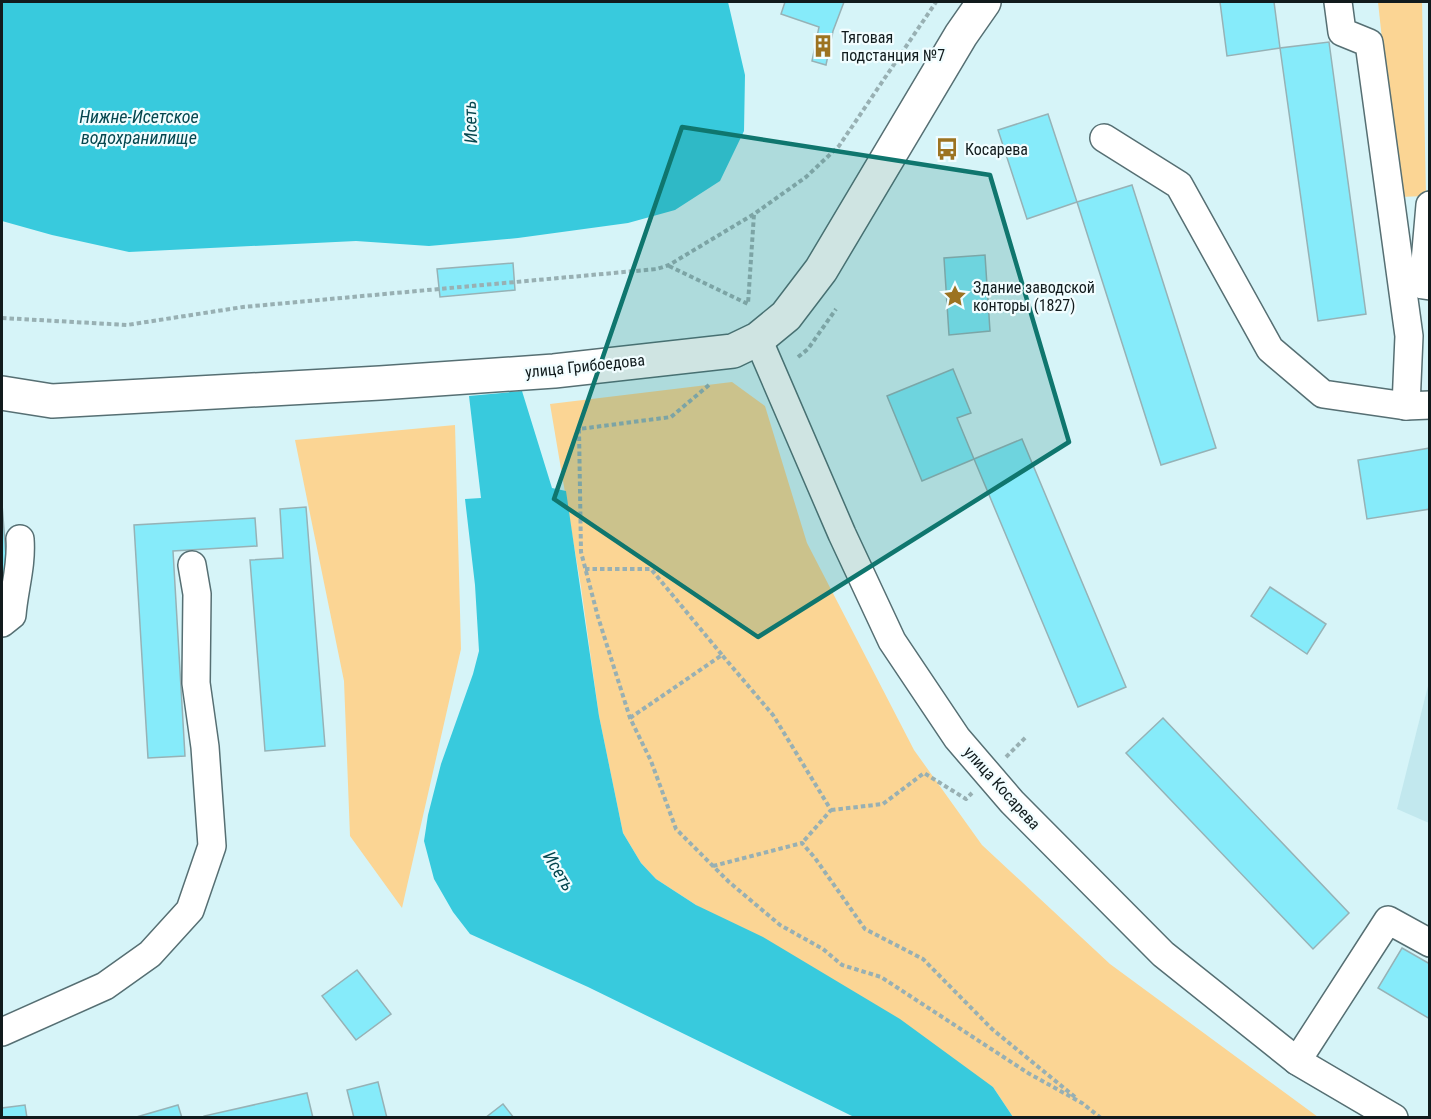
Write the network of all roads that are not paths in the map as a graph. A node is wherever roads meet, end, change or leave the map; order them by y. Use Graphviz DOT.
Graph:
graph roads {
  1 [pos="984,2"];
  2 [pos="1338,2"];
  3 [pos="1104,138"];
  4 [pos="1430,205"];
  5 [pos="1426,285"];
  6 [pos="1409,336"];
  7 [pos="758,339"];
  8 [pos="2,393"];
  9 [pos="1418,405"];
  10 [pos="20,539"];
  11 [pos="192,565"];
  12 [pos="2,623"];
  13 [pos="1430,943"];
  14 [pos="2,1032"];
  15 [pos="1298,1061"];
  16 [pos="1394,1118"];
  1 -- 7 [label="main road, улица Грибоедова"];
  2 -- 6 [label="street"];
  3 -- 9 [label="street"];
  4 -- 5 [label="street"];
  5 -- 6 [label="street"];
  6 -- 9 [label="street"];
  7 -- 8 [label="main road, улица Грибоедова"];
  7 -- 15 [label="street, улица Косарева"];
  10 -- 12 [label="street"];
  11 -- 14 [label="street"];
  13 -- 15 [label="street"];
  15 -- 16 [label="street, улица Косарева"];
}
